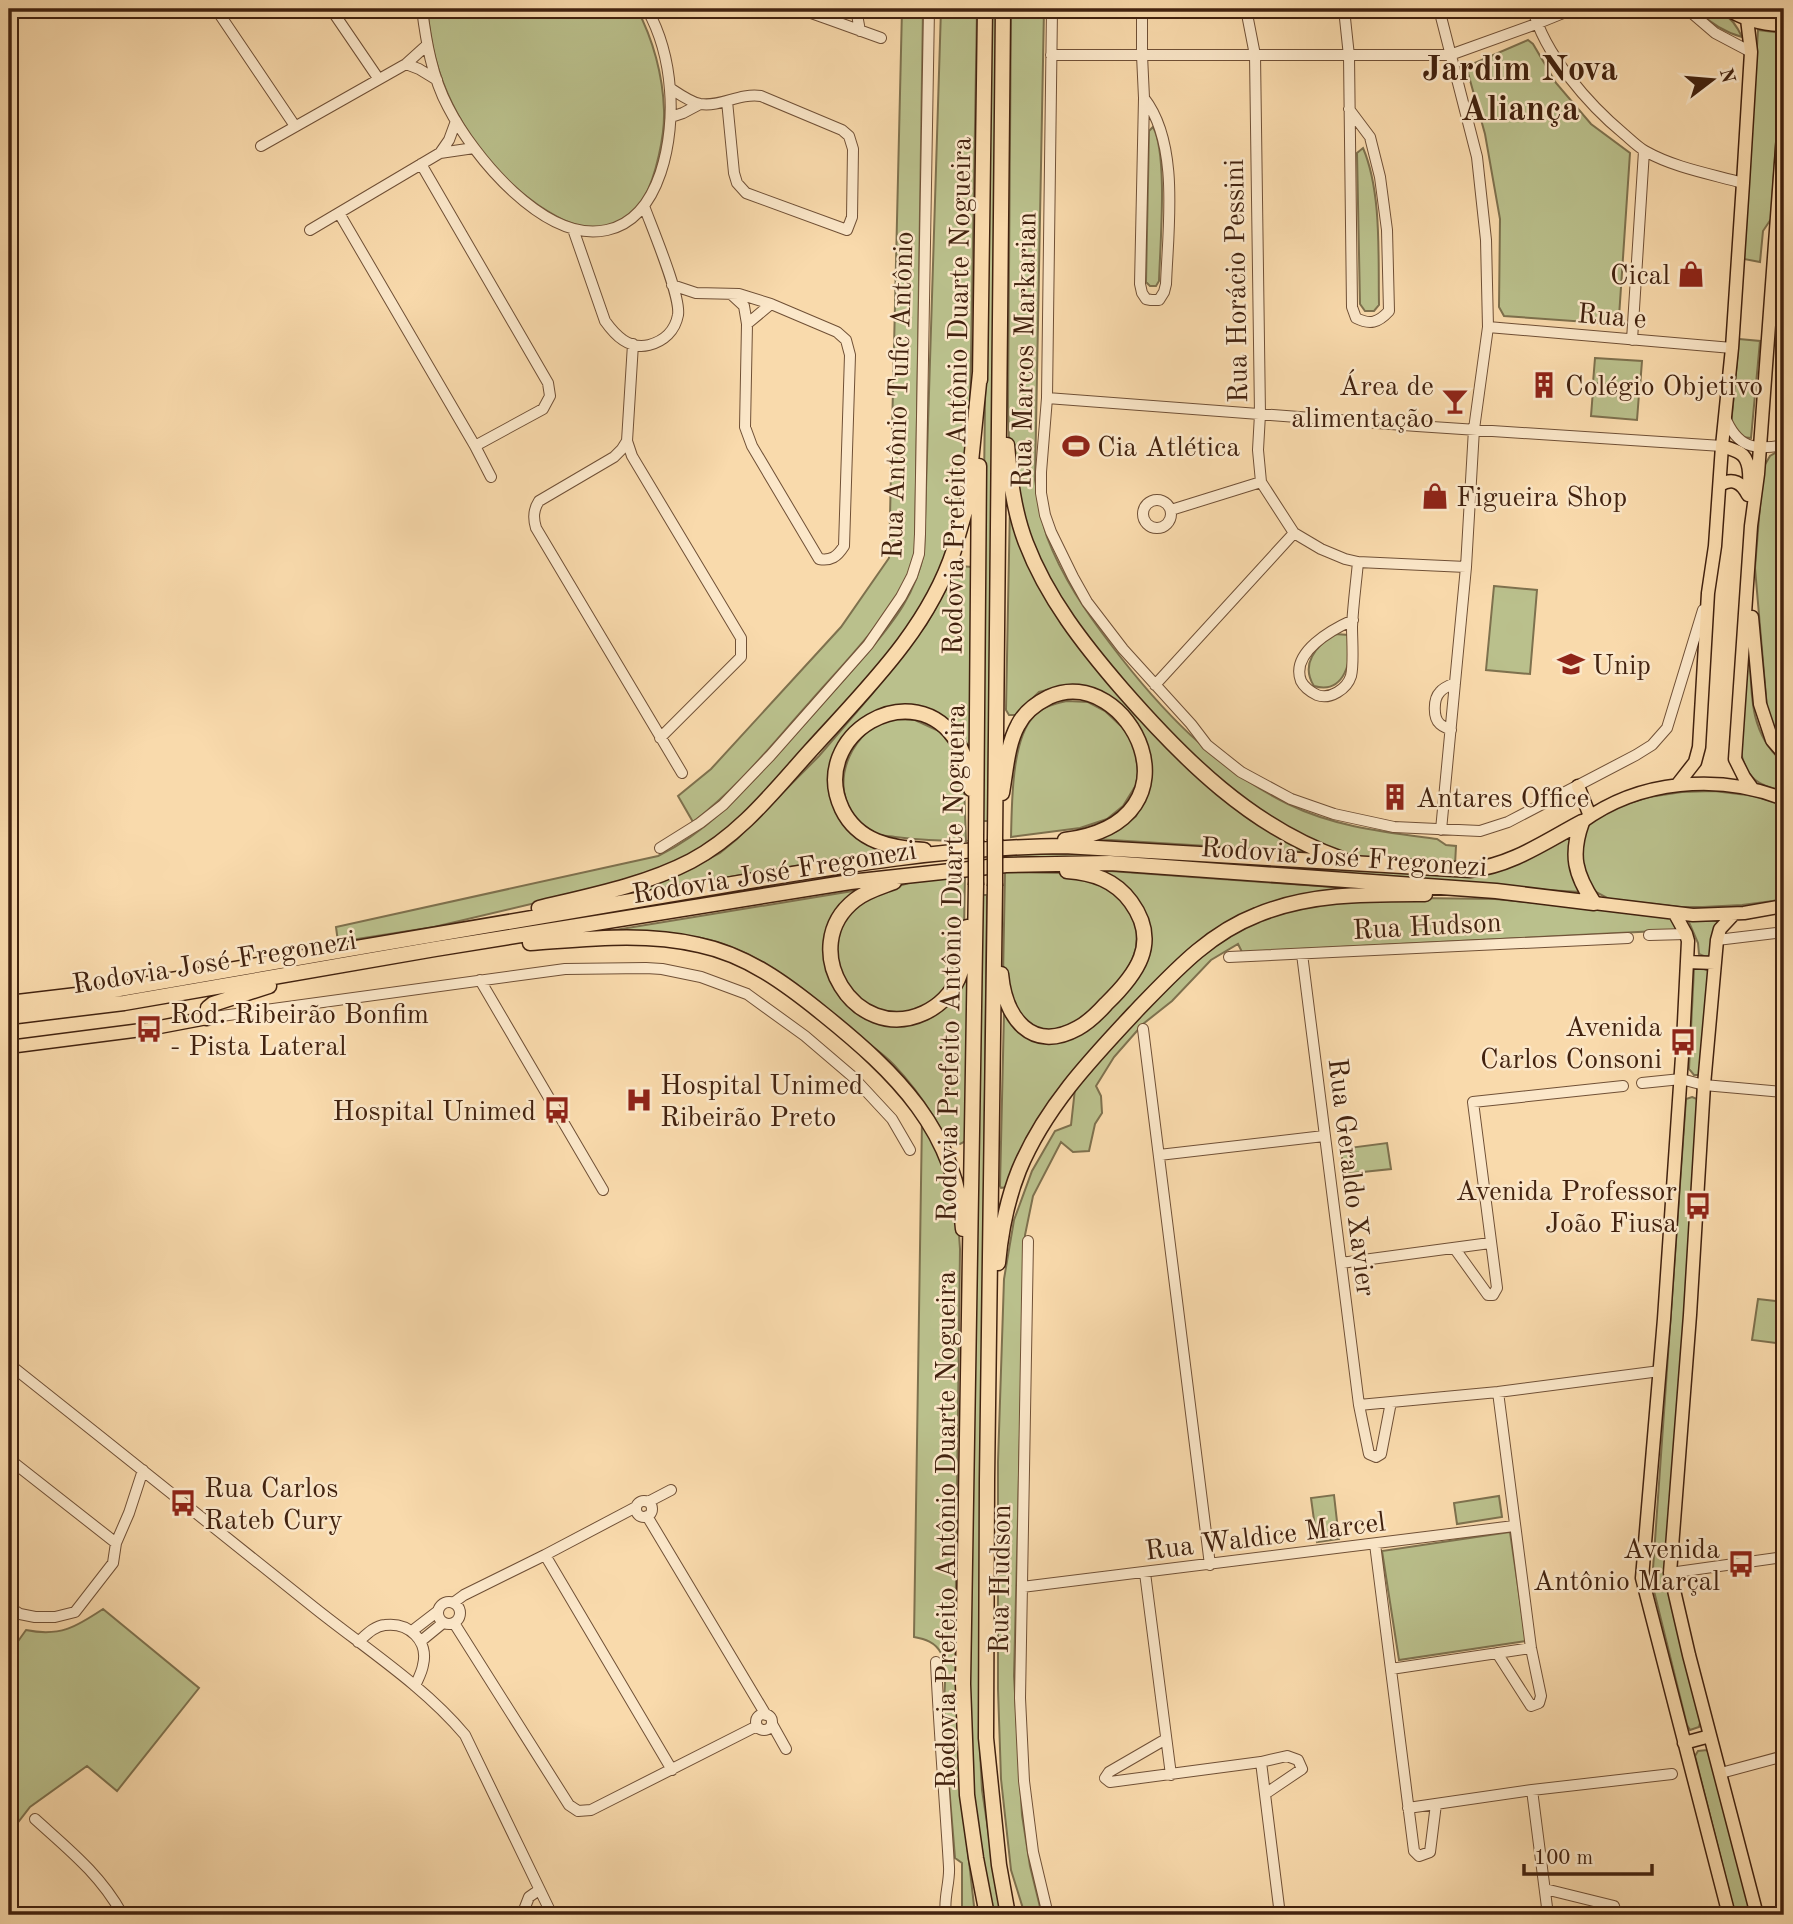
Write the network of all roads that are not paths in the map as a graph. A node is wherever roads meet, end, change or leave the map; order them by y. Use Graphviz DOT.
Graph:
graph roads {
  1 [pos="216,9"];
  2 [pos="331,9"];
  3 [pos="422,9"];
  4 [pos="647,9"];
  5 [pos="800,9"];
  6 [pos="850,9"];
  7 [pos="856,9"];
  8 [pos="929,9"];
  9 [pos="985,9"];
  10 [pos="1003,9"];
  11 [pos="1052,9"];
  12 [pos="1142,9"];
  13 [pos="1246,9"];
  14 [pos="1344,9"];
  15 [pos="1439,9"];
  16 [pos="1533,9"];
  17 [pos="1573,9"];
  18 [pos="1687,9"];
  19 [pos="1727,9"];
  20 [pos="1747,19"];
  21 [pos="831,20"];
  22 [pos="1536,24"];
  23 [pos="1784,25"];
  24 [pos="860,32"];
  25 [pos="881,38"];
  26 [pos="427,46"];
  27 [pos="1751,52"];
  28 [pos="1051,55"];
  29 [pos="1142,55"];
  30 [pos="1255,55"];
  31 [pos="1450,55"];
  32 [pos="1349,56"];
  33 [pos="406,64"];
  34 [pos="378,78"];
  35 [pos="438,80"];
  36 [pos="670,88"];
  37 [pos="1144,98"];
  38 [pos="727,101"];
  39 [pos="700,104"];
  40 [pos="1349,109"];
  41 [pos="671,117"];
  42 [pos="456,121"];
  43 [pos="1784,122"];
  44 [pos="295,126"];
  45 [pos="261,146"];
  46 [pos="474,148"];
  47 [pos="1644,151"];
  48 [pos="440,153"];
  49 [pos="421,164"];
  50 [pos="1743,183"];
  51 [pos="643,206"];
  52 [pos="339,213"];
  53 [pos="573,229"];
  54 [pos="310,230"];
  55 [pos="672,285"];
  56 [pos="696,293"];
  57 [pos="731,294"];
  58 [pos="771,304"];
  59 [pos="677,309"];
  60 [pos="747,324"];
  61 [pos="1488,327"];
  62 [pos="1632,340"];
  63 [pos="633,344"];
  64 [pos="1732,348"];
  65 [pos="1000,366"];
  66 [pos="980,373"];
  67 [pos="1046,398"];
  68 [pos="1259,414"];
  69 [pos="1725,417"];
  70 [pos="1474,429"];
  71 [pos="627,441"];
  72 [pos="1784,445"];
  73 [pos="475,446"];
  74 [pos="1722,446"];
  75 [pos="1760,447"];
  76 [pos="614,457"];
  77 [pos="634,461"];
  78 [pos="491,477"];
  79 [pos="1261,481"];
  80 [pos="1720,485"];
  81 [pos="1748,496"];
  82 [pos="1171,510"];
  83 [pos="1751,526"];
  84 [pos="1294,533"];
  85 [pos="1358,562"];
  86 [pos="1466,568"];
  87 [pos="1748,586"];
  88 [pos="1708,593"];
  89 [pos="1353,620"];
  90 [pos="1455,683"];
  91 [pos="1155,685"];
  92 [pos="1451,730"];
  93 [pos="660,738"];
  94 [pos="1784,754"];
  95 [pos="681,773"];
  96 [pos="1677,785"];
  97 [pos="1578,786"];
  98 [pos="1752,788"];
  99 [pos="1784,799"];
  100 [pos="1586,819"];
  101 [pos="1441,830"];
  102 [pos="977,832"];
  103 [pos="999,838"];
  104 [pos="660,848"];
  105 [pos="949,852"];
  106 [pos="1006,865"];
  107 [pos="1360,865"];
  108 [pos="927,872"];
  109 [pos="976,885"];
  110 [pos="1496,891"];
  111 [pos="1594,903"];
  112 [pos="1784,906"];
  113 [pos="995,908"];
  114 [pos="1675,914"];
  115 [pos="1734,914"];
  116 [pos="1784,932"];
  117 [pos="1686,934"];
  118 [pos="1648,936"];
  119 [pos="1628,938"];
  120 [pos="1717,940"];
  121 [pos="436,941"];
  122 [pos="1302,954"];
  123 [pos="1229,957"];
  124 [pos="1687,962"];
  125 [pos="1715,963"];
  126 [pos="317,970"];
  127 [pos="480,980"];
  128 [pos="9,1003"];
  129 [pos="9,1017"];
  130 [pos="207,1018"];
  131 [pos="1143,1029"];
  132 [pos="9,1047"];
  133 [pos="1681,1079"];
  134 [pos="1642,1083"];
  135 [pos="1704,1085"];
  136 [pos="1623,1086"];
  137 [pos="1784,1092"];
  138 [pos="1324,1136"];
  139 [pos="910,1150"];
  140 [pos="1159,1155"];
  141 [pos="603,1191"];
  142 [pos="1028,1241"];
  143 [pos="1490,1243"];
  144 [pos="1455,1249"];
  145 [pos="1341,1263"];
  146 [pos="1664,1313"];
  147 [pos="1690,1314"];
  148 [pos="989,1348"];
  149 [pos="969,1350"];
  150 [pos="9,1364"];
  151 [pos="1660,1371"];
  152 [pos="1498,1392"];
  153 [pos="1391,1402"];
  154 [pos="1359,1405"];
  155 [pos="9,1459"];
  156 [pos="143,1470"];
  157 [pos="671,1490"];
  158 [pos="648,1502"];
  159 [pos="636,1507"];
  160 [pos="646,1516"];
  161 [pos="1514,1526"];
  162 [pos="116,1543"];
  163 [pos="1375,1544"];
  164 [pos="545,1555"];
  165 [pos="1784,1557"];
  166 [pos="1210,1565"];
  167 [pos="1145,1573"];
  168 [pos="1670,1573"];
  169 [pos="1022,1587"];
  170 [pos="453,1604"];
  171 [pos="9,1607"];
  172 [pos="438,1611"];
  173 [pos="448,1623"];
  174 [pos="412,1630"];
  175 [pos="421,1641"];
  176 [pos="358,1642"];
  177 [pos="1531,1648"];
  178 [pos="1497,1653"];
  179 [pos="936,1662"];
  180 [pos="1391,1669"];
  181 [pos="415,1686"];
  182 [pos="769,1719"];
  183 [pos="1710,1736"];
  184 [pos="1166,1739"];
  185 [pos="1684,1743"];
  186 [pos="786,1749"];
  187 [pos="1784,1756"];
  188 [pos="1261,1762"];
  189 [pos="672,1770"];
  190 [pos="1721,1773"];
  191 [pos="1672,1774"];
  192 [pos="1171,1775"];
  193 [pos="1532,1790"];
  194 [pos="1265,1794"];
  195 [pos="967,1795"];
  196 [pos="1436,1804"];
  197 [pos="1408,1808"];
  198 [pos="35,1819"];
  199 [pos="999,1865"];
  200 [pos="1545,1889"];
  201 [pos="540,1890"];
  202 [pos="122,1915"];
  203 [pos="522,1915"];
  204 [pos="552,1915"];
  205 [pos="946,1915"];
  206 [pos="978,1915"];
  207 [pos="987,1915"];
  208 [pos="1008,1915"];
  209 [pos="1013,1915"];
  210 [pos="1048,1915"];
  211 [pos="1280,1915"];
  212 [pos="1548,1915"];
  213 [pos="1615,1915"];
  214 [pos="1728,1915"];
  215 [pos="1758,1915"];
  1 -- 44 [label="street"];
  2 -- 34 [label="street"];
  3 -- 26 [label="street"];
  4 -- 36 [label="street"];
  5 -- 21 [label="street"];
  6 -- 21 [label="street"];
  7 -- 24 [label="street"];
  8 -- 104 [label="street, Rua Antônio Tufic Antônio"];
  9 -- 66 [label="highway, Rodovia Prefeito Antônio Duarte Nogueira"];
  10 -- 65 [label="highway, Rodovia Prefeito Antônio Duarte Nogueira"];
  11 -- 28 [label="street, Rua Marcos Markarian"];
  12 -- 29 [label="street"];
  13 -- 30 [label="street, Rua Horácio Pessini"];
  14 -- 32 [label="street"];
  15 -- 31 [label="street"];
  16 -- 22 [label="street"];
  17 -- 22 [label="street"];
  18 -- 27 [label="street"];
  19 -- 20 [label="main road"];
  20 -- 23 [label="main road"];
  20 -- 27 [label="main road"];
  21 -- 24 [label="street"];
  22 -- 31 [label="street"];
  22 -- 47 [label="street"];
  24 -- 25 [label="street"];
  26 -- 33 [label="street"];
  26 -- 35 [label="street"];
  27 -- 50 [label="main road"];
  28 -- 29 [label="street"];
  28 -- 67 [label="street, Rua Marcos Markarian"];
  29 -- 30 [label="street"];
  29 -- 37 [label="street"];
  30 -- 32 [label="street"];
  30 -- 68 [label="street, Rua Horácio Pessini"];
  31 -- 32 [label="street"];
  31 -- 61 [label="street"];
  32 -- 40 [label="street"];
  33 -- 34 [label="street"];
  33 -- 35 [label="street"];
  34 -- 44 [label="street"];
  35 -- 42 [label="street"];
  36 -- 39 [label="street"];
  36 -- 41 [label="street"];
  37 -- 37 [label="street"];
  38 -- 38 [label="street"];
  38 -- 39 [label="street"];
  39 -- 41 [label="street"];
  40 -- 40 [label="street"];
  41 -- 51 [label="street"];
  42 -- 46 [label="street"];
  42 -- 48 [label="street"];
  43 -- 75 [label="main road"];
  44 -- 45 [label="street"];
  46 -- 48 [label="street"];
  46 -- 53 [label="street"];
  47 -- 50 [label="street"];
  47 -- 62 [label="street"];
  48 -- 49 [label="street"];
  49 -- 52 [label="street"];
  49 -- 73 [label="street"];
  50 -- 64 [label="main road"];
  51 -- 53 [label="street"];
  51 -- 55 [label="street"];
  52 -- 54 [label="street"];
  52 -- 73 [label="street"];
  53 -- 63 [label="street"];
  55 -- 56 [label="street"];
  55 -- 59 [label="street"];
  56 -- 57 [label="street"];
  56 -- 59 [label="street"];
  57 -- 58 [label="street"];
  57 -- 60 [label="street"];
  58 -- 60 [label="street"];
  58 -- 60 [label="street"];
  59 -- 63 [label="street"];
  61 -- 62 [label="street, Rua e"];
  61 -- 70 [label="street"];
  62 -- 64 [label="street, Rua e"];
  63 -- 71 [label="street"];
  64 -- 69 [label="main road"];
  65 -- 103 [label="highway, Rodovia Prefeito Antônio Duarte Nogueira"];
  65 -- 107 [label="highway"];
  66 -- 102 [label="highway, Rodovia Prefeito Antônio Duarte Nogueira"];
  66 -- 121 [label="highway"];
  67 -- 68 [label="street"];
  67 -- 91 [label="street, Rua Marcos Markarian"];
  68 -- 70 [label="street"];
  68 -- 79 [label="street, Rua Horácio Pessini"];
  69 -- 74 [label="main road"];
  69 -- 75 [label="street"];
  70 -- 74 [label="street"];
  70 -- 86 [label="street"];
  71 -- 76 [label="street"];
  71 -- 77 [label="street"];
  72 -- 75 [label="street"];
  73 -- 78 [label="street"];
  74 -- 80 [label="main road"];
  74 -- 81 [label="main road"];
  75 -- 83 [label="main road"];
  76 -- 77 [label="street"];
  76 -- 93 [label="street"];
  77 -- 93 [label="street"];
  79 -- 82 [label="street"];
  79 -- 84 [label="street, Rua Horácio Pessini"];
  80 -- 81 [label="main road"];
  80 -- 88 [label="main road"];
  81 -- 83 [label="main road"];
  83 -- 87 [label="main road"];
  84 -- 85 [label="street, Rua Horácio Pessini"];
  84 -- 91 [label="street"];
  85 -- 86 [label="street, Rua Horácio Pessini"];
  85 -- 89 [label="street"];
  86 -- 90 [label="street"];
  87 -- 94 [label="main road"];
  87 -- 98 [label="main road"];
  88 -- 96 [label="main road"];
  88 -- 97 [label="street, Rua Marcos Markarian"];
  89 -- 89 [label="street"];
  90 -- 92 [label="street"];
  90 -- 92 [label="street"];
  91 -- 101 [label="street, Rua Marcos Markarian"];
  92 -- 101 [label="street"];
  93 -- 95 [label="street"];
  96 -- 98 [label="main road"];
  96 -- 100 [label="main road"];
  97 -- 100 [label="main road"];
  97 -- 101 [label="street, Rua Marcos Markarian"];
  98 -- 99 [label="main road"];
  100 -- 107 [label="highway, Rodovia José Fregonezi"];
  100 -- 111 [label="highway"];
  102 -- 105 [label="highway"];
  102 -- 109 [label="highway, Rodovia Prefeito Antônio Duarte Nogueira, bridge"];
  103 -- 103 [label="highway"];
  103 -- 105 [label="highway, Rodovia José Fregonezi"];
  103 -- 107 [label="highway, Rodovia José Fregonezi"];
  103 -- 113 [label="highway, Rodovia Prefeito Antônio Duarte Nogueira, bridge"];
  105 -- 121 [label="highway, Rodovia José Fregonezi"];
  106 -- 108 [label="highway, Rodovia José Fregonezi"];
  106 -- 110 [label="highway, Rodovia José Fregonezi"];
  106 -- 113 [label="highway"];
  108 -- 109 [label="highway"];
  108 -- 121 [label="highway, Rodovia José Fregonezi"];
  109 -- 149 [label="highway, Rodovia Prefeito Antônio Duarte Nogueira"];
  110 -- 111 [label="highway, Rodovia José Fregonezi"];
  110 -- 148 [label="highway"];
  111 -- 114 [label="main road"];
  112 -- 115 [label="main road"];
  113 -- 148 [label="highway, Rodovia Prefeito Antônio Duarte Nogueira"];
  114 -- 115 [label="main road"];
  114 -- 117 [label="main road"];
  115 -- 120 [label="main road"];
  116 -- 120 [label="street"];
  117 -- 118 [label="street"];
  117 -- 124 [label="main road"];
  119 -- 122 [label="street, Rua Hudson"];
  120 -- 125 [label="main road"];
  121 -- 126 [label="highway, Rodovia José Fregonezi"];
  121 -- 128 [label="highway, Rodovia José Fregonezi"];
  121 -- 149 [label="highway"];
  122 -- 123 [label="street, Rua Hudson"];
  122 -- 138 [label="street, Rua Geraldo Xavier"];
  124 -- 125 [label="main road"];
  124 -- 133 [label="main road"];
  125 -- 135 [label="main road"];
  126 -- 129 [label="highway, Rodovia José Fregonezi"];
  126 -- 130 [label="highway"];
  127 -- 130 [label="street"];
  127 -- 139 [label="street"];
  127 -- 141 [label="street"];
  130 -- 132 [label="main road"];
  131 -- 140 [label="street"];
  133 -- 134 [label="street"];
  133 -- 135 [label="street"];
  133 -- 146 [label="main road"];
  135 -- 137 [label="street"];
  135 -- 147 [label="main road"];
  136 -- 143 [label="street"];
  138 -- 140 [label="street"];
  138 -- 145 [label="street, Rua Geraldo Xavier"];
  140 -- 166 [label="street"];
  142 -- 169 [label="street, Rua Hudson"];
  143 -- 144 [label="street"];
  143 -- 144 [label="street"];
  144 -- 145 [label="street"];
  145 -- 154 [label="street, Rua Geraldo Xavier"];
  146 -- 147 [label="main road"];
  146 -- 151 [label="main road"];
  147 -- 168 [label="main road"];
  148 -- 199 [label="highway, Rodovia Prefeito Antônio Duarte Nogueira"];
  149 -- 195 [label="highway, Rodovia Prefeito Antônio Duarte Nogueira"];
  150 -- 156 [label="street"];
  151 -- 152 [label="street"];
  151 -- 185 [label="main road"];
  152 -- 153 [label="street"];
  152 -- 161 [label="street"];
  153 -- 154 [label="street"];
  153 -- 154 [label="street, Rua Geraldo Xavier"];
  155 -- 162 [label="street"];
  156 -- 162 [label="street"];
  156 -- 176 [label="street"];
  157 -- 158 [label="street"];
  158 -- 159 [label="street"];
  158 -- 160 [label="street"];
  159 -- 160 [label="street"];
  159 -- 164 [label="street"];
  160 -- 182 [label="street"];
  161 -- 163 [label="street, Rua Waldice Marcel"];
  161 -- 177 [label="street"];
  162 -- 171 [label="street"];
  163 -- 166 [label="street, Rua Waldice Marcel"];
  163 -- 180 [label="street"];
  164 -- 170 [label="street"];
  164 -- 189 [label="street"];
  165 -- 168 [label="street"];
  166 -- 167 [label="street, Rua Waldice Marcel"];
  167 -- 169 [label="street, Rua Waldice Marcel"];
  167 -- 184 [label="street"];
  168 -- 183 [label="main road"];
  169 -- 210 [label="street, Rua Hudson"];
  170 -- 172 [label="street"];
  170 -- 173 [label="street"];
  172 -- 173 [label="street"];
  172 -- 174 [label="street"];
  173 -- 175 [label="street"];
  173 -- 189 [label="street"];
  174 -- 175 [label="street"];
  174 -- 176 [label="street"];
  175 -- 181 [label="street"];
  176 -- 181 [label="street"];
  177 -- 178 [label="street"];
  177 -- 178 [label="street"];
  178 -- 180 [label="street"];
  179 -- 205 [label="street"];
  180 -- 197 [label="street"];
  181 -- 201 [label="street"];
  182 -- 186 [label="street"];
  182 -- 189 [label="street"];
  183 -- 185 [label="main road"];
  183 -- 190 [label="main road"];
  184 -- 192 [label="street"];
  184 -- 192 [label="street"];
  185 -- 214 [label="main road"];
  187 -- 190 [label="street"];
  188 -- 192 [label="street"];
  188 -- 194 [label="street"];
  188 -- 194 [label="street"];
  190 -- 215 [label="main road"];
  191 -- 193 [label="street"];
  193 -- 196 [label="street"];
  193 -- 200 [label="street"];
  194 -- 211 [label="street"];
  195 -- 206 [label="highway"];
  195 -- 207 [label="highway, Rodovia Prefeito Antônio Duarte Nogueira"];
  196 -- 197 [label="street"];
  196 -- 197 [label="street"];
  198 -- 202 [label="street"];
  199 -- 208 [label="highway, Rodovia Prefeito Antônio Duarte Nogueira"];
  199 -- 209 [label="highway"];
  200 -- 212 [label="street"];
  200 -- 213 [label="street"];
  201 -- 203 [label="street"];
  201 -- 204 [label="street"];
}
